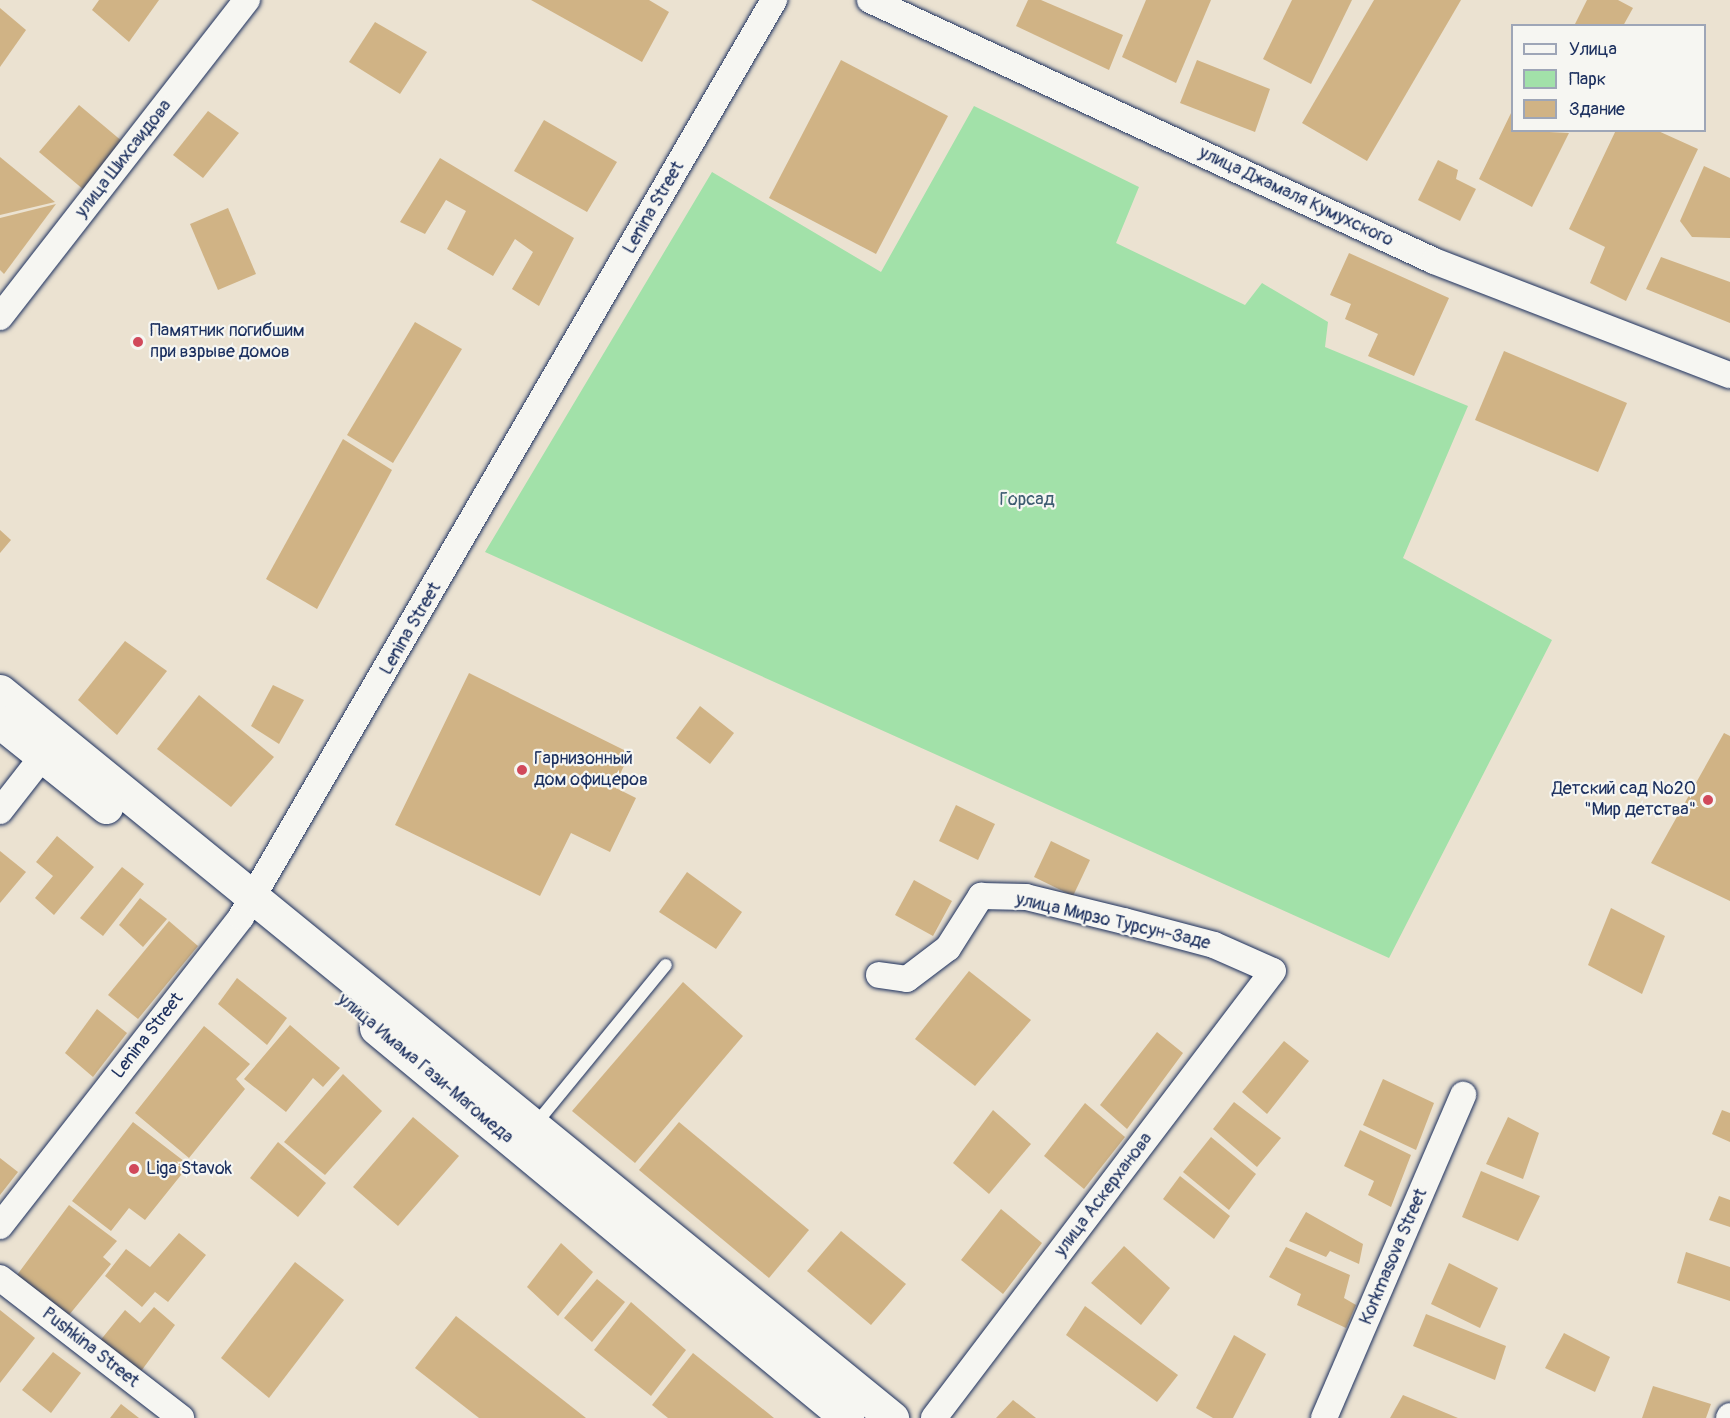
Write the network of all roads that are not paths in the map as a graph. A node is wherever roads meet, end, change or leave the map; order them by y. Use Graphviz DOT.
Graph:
graph roads {
  1 [pos="247,0"];
  2 [pos="774,0"];
  3 [pos="870,0"];
  4 [pos="0,317"];
  5 [pos="1730,375"];
  6 [pos="0,691"];
  7 [pos="0,722"];
  8 [pos="43,756"];
  9 [pos="0,811"];
  10 [pos="246,907"];
  11 [pos="666,965"];
  12 [pos="1273,971"];
  13 [pos="879,975"];
  14 [pos="1463,1095"];
  15 [pos="533,1127"];
  16 [pos="0,1226"];
  17 [pos="0,1278"];
  18 [pos="181,1418"];
  19 [pos="847,1418"];
  20 [pos="892,1418"];
  21 [pos="934,1418"];
  22 [pos="1324,1418"];
  1 -- 4 [label="street, улица Шихсаидова"];
  2 -- 10 [label="street, Lenina Street"];
  3 -- 5 [label="street, улица Джамаля Кумухского"];
  6 -- 10 [label="main road"];
  7 -- 8 [label="main road, улица Имама Гази-Магомеда"];
  8 -- 9 [label="street"];
  8 -- 10 [label="main road, улица Имама Гази-Магомеда"];
  10 -- 15 [label="main road"];
  10 -- 16 [label="street, Lenina Street"];
  10 -- 19 [label="main road, улица Имама Гази-Магомеда"];
  11 -- 15 [label="lane"];
  12 -- 13 [label="street, улица Мирзо Турсун-Заде"];
  12 -- 21 [label="street, улица Аскерханова"];
  14 -- 22 [label="street, Korkmasova Street"];
  15 -- 20 [label="main road"];
  17 -- 18 [label="street, Pushkina Street"];
}
